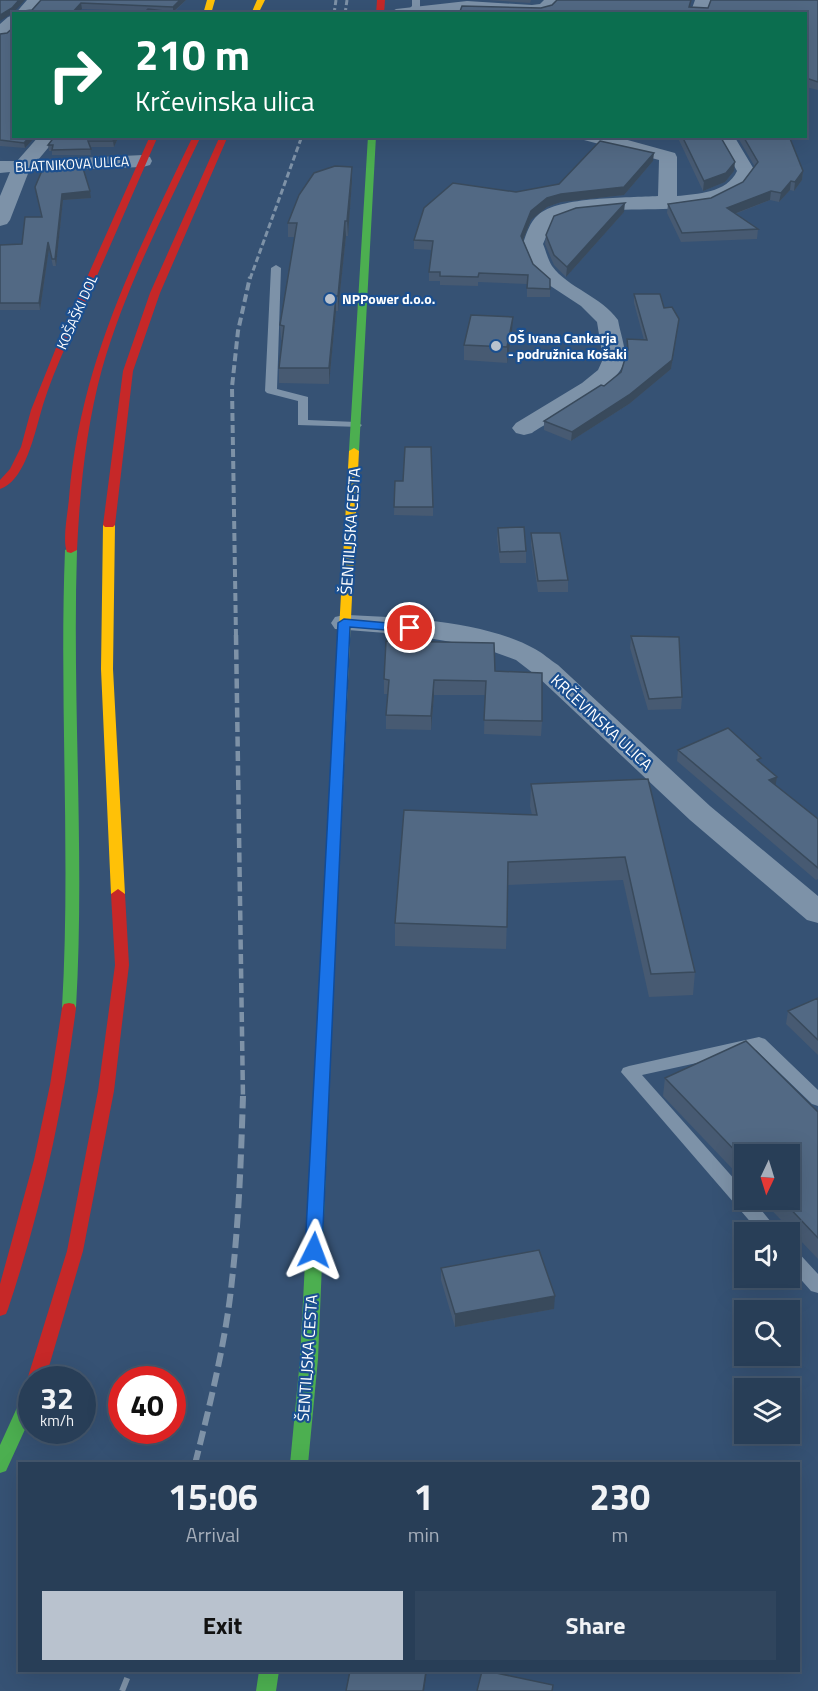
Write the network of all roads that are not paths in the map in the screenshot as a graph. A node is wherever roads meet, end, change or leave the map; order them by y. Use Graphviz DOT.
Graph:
graph roads {
  1 [pos="36,0"];
  2 [pos="416,0"];
  3 [pos="554,0"];
  4 [pos="23,12"];
  5 [pos="409,12"];
  6 [pos="416,12"];
  7 [pos="12,22"];
  8 [pos="0,33"];
  9 [pos="47,138"];
  10 [pos="153,138"];
  11 [pos="196,138"];
  12 [pos="223,138"];
  13 [pos="372,138"];
  14 [pos="597,138"];
  15 [pos="725,138"];
  16 [pos="143,160"];
  17 [pos="22,166"];
  18 [pos="0,167"];
  19 [pos="667,204"];
  20 [pos="0,220"];
  21 [pos="276,268"];
  22 [pos="356,425"];
  23 [pos="524,428"];
  24 [pos="0,486"];
  25 [pos="344,623"];
  26 [pos="818,913"];
  27 [pos="818,1100"];
  28 [pos="761,1222"];
  29 [pos="800,1266"];
  30 [pos="818,1286"];
  31 [pos="0,1309"];
  32 [pos="40,1366"];
  33 [pos="18,1424"];
  34 [pos="299,1462"];
  35 [pos="0,1465"];
  36 [pos="269,1672"];
  37 [pos="266,1691"];
  1 -- 4 [label="street"];
  2 -- 5 [label="lane"];
  3 -- 6 [label="street"];
  7 -- 8 [label="street"];
  9 -- 17 [label="street"];
  10 -- 16 [label="main road, KOŠAŠKI DOL"];
  11 -- 31 [label="main road"];
  12 -- 32 [label="main road"];
  13 -- 22 [label="main road, ŠENTILJSKA CESTA"];
  14 -- 19 [label="street"];
  15 -- 19 [label="street"];
  16 -- 17 [label="street, BLATNIKOVA ULICA"];
  16 -- 24 [label="main road, KOŠAŠKI DOL"];
  17 -- 18 [label="street, BLATNIKOVA ULICA"];
  17 -- 20 [label="street"];
  19 -- 23 [label="street"];
  21 -- 22 [label="lane"];
  22 -- 25 [label="main road, ŠENTILJSKA CESTA"];
  25 -- 26 [label="street, KRČEVINSKA ULICA"];
  25 -- 34 [label="main road, ŠENTILJSKA CESTA"];
  27 -- 28 [label="lane"];
  29 -- 30 [label="lane"];
  33 -- 35 [label="main road"];
  36 -- 37 [label="main road"];
}
